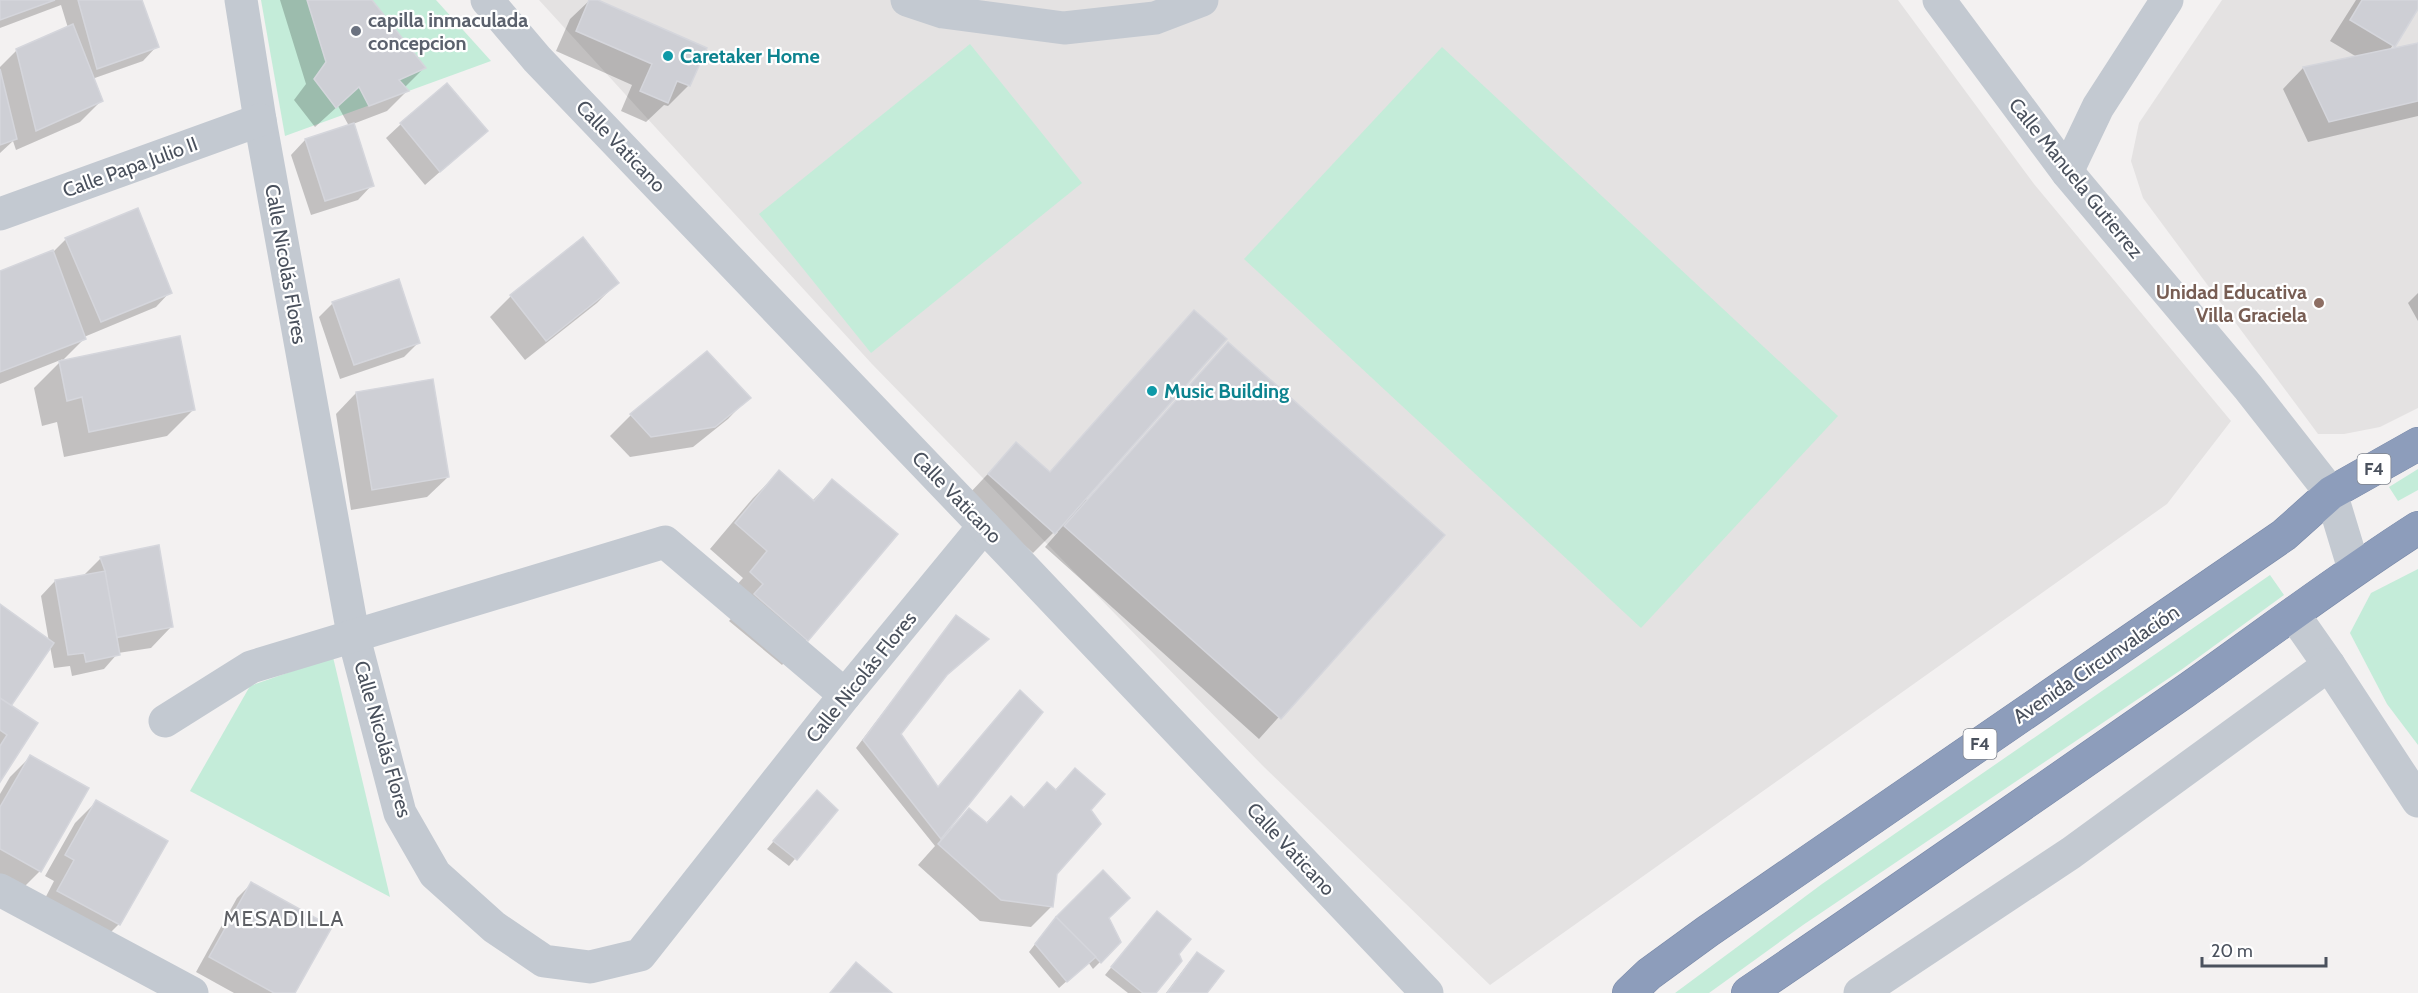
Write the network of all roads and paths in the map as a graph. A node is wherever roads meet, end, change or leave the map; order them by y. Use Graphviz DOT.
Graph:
graph roads {
  1 [pos="241,0"];
  2 [pos="487,0"];
  3 [pos="907,0"];
  4 [pos="1202,0"];
  5 [pos="1939,0"];
  6 [pos="2167,0"];
  7 [pos="260,120"];
  8 [pos="2067,172"];
  9 [pos="0,214"];
  10 [pos="2418,444"];
  11 [pos="2331,494"];
  12 [pos="984,526"];
  13 [pos="2418,528"];
  14 [pos="2354,569"];
  15 [pos="2294,615"];
  16 [pos="353,634"];
  17 [pos="2329,665"];
  18 [pos="845,695"];
  19 [pos="165,721"];
  20 [pos="2418,801"];
  21 [pos="0,890"];
  22 [pos="192,993"];
  23 [pos="1427,993"];
  24 [pos="1629,993"];
  25 [pos="1748,993"];
  26 [pos="1860,993"];
  1 -- 7 [label="street, Calle Nicolás Flores"];
  2 -- 12 [label="street, Calle Vaticano"];
  3 -- 4 [label="street"];
  5 -- 8 [label="street, Calle Manuela Gutierrez"];
  6 -- 8 [label="street"];
  7 -- 9 [label="street, Calle Papa Julio II"];
  7 -- 16 [label="street, Calle Nicolás Flores"];
  8 -- 11 [label="street, Calle Manuela Gutierrez"];
  10 -- 11 [label="highway, Avenida Circunvalación / F4"];
  11 -- 14 [label="street"];
  11 -- 24 [label="highway, Avenida Circunvalación / F4"];
  12 -- 18 [label="street, Calle Nicolás Flores"];
  12 -- 23 [label="street, Calle Vaticano"];
  13 -- 14 [label="highway"];
  14 -- 15 [label="highway"];
  15 -- 17 [label="street"];
  15 -- 25 [label="highway"];
  16 -- 18 [label="street"];
  16 -- 18 [label="street, Calle Nicolás Flores"];
  16 -- 19 [label="street"];
  17 -- 20 [label="street"];
  17 -- 26 [label="street"];
  21 -- 22 [label="street"];
}
